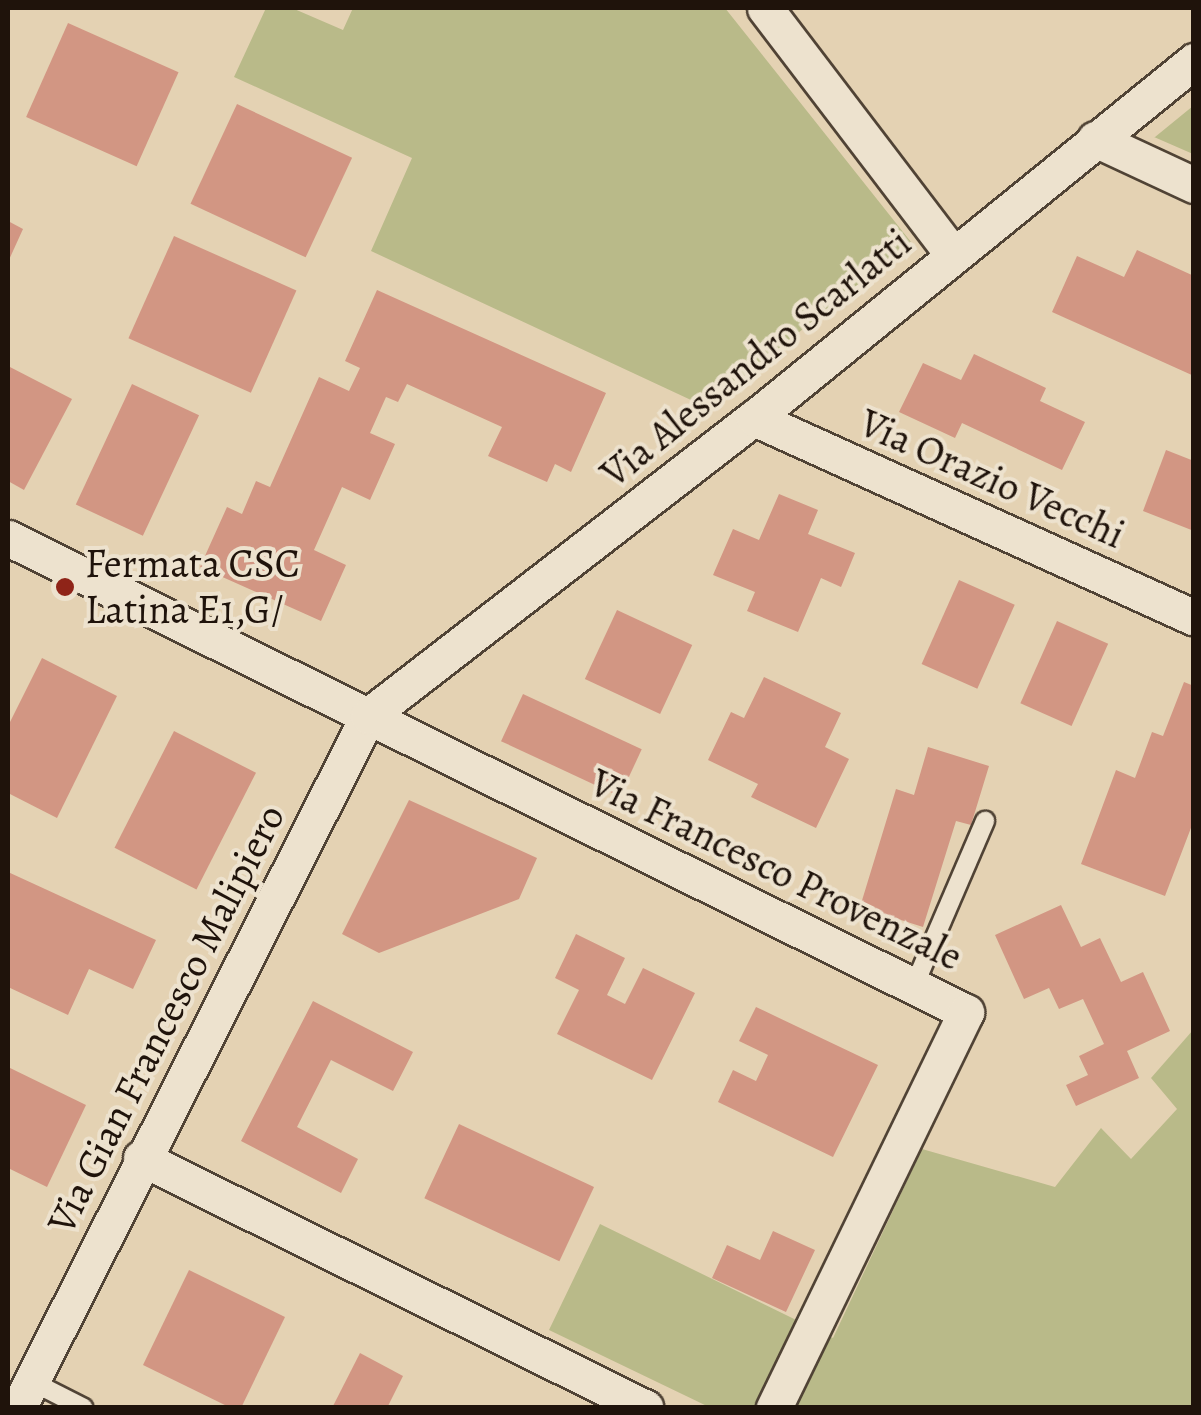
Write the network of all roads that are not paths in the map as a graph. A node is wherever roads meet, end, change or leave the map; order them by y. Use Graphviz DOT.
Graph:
graph roads {
  1 [pos="765,8"];
  2 [pos="1194,61"];
  3 [pos="1095,139"];
  4 [pos="1194,185"];
  5 [pos="953,254"];
  6 [pos="754,418"];
  7 [pos="8,538"];
  8 [pos="1194,618"];
  9 [pos="368,716"];
  10 [pos="985,821"];
  11 [pos="914,986"];
  12 [pos="141,1158"];
  13 [pos="19,1399"];
  14 [pos="84,1408"];
  15 [pos="646,1408"];
  16 [pos="774,1408"];
  1 -- 5 [label="street"];
  2 -- 3 [label="street, Via Alessandro Scarlatti"];
  3 -- 4 [label="street"];
  3 -- 5 [label="street, Via Alessandro Scarlatti"];
  5 -- 6 [label="street, Via Alessandro Scarlatti"];
  6 -- 8 [label="street, Via Orazio Vecchi"];
  6 -- 9 [label="street, Via Alessandro Scarlatti"];
  7 -- 9 [label="street, Via Francesco Provenzale"];
  9 -- 11 [label="street, Via Francesco Provenzale"];
  9 -- 12 [label="street, Via Gian Francesco Malipiero"];
  10 -- 11 [label="lane"];
  11 -- 16 [label="street, Via Francesco Provenzale"];
  12 -- 13 [label="street, Via Gian Francesco Malipiero"];
  12 -- 15 [label="street"];
  13 -- 14 [label="lane"];
}
